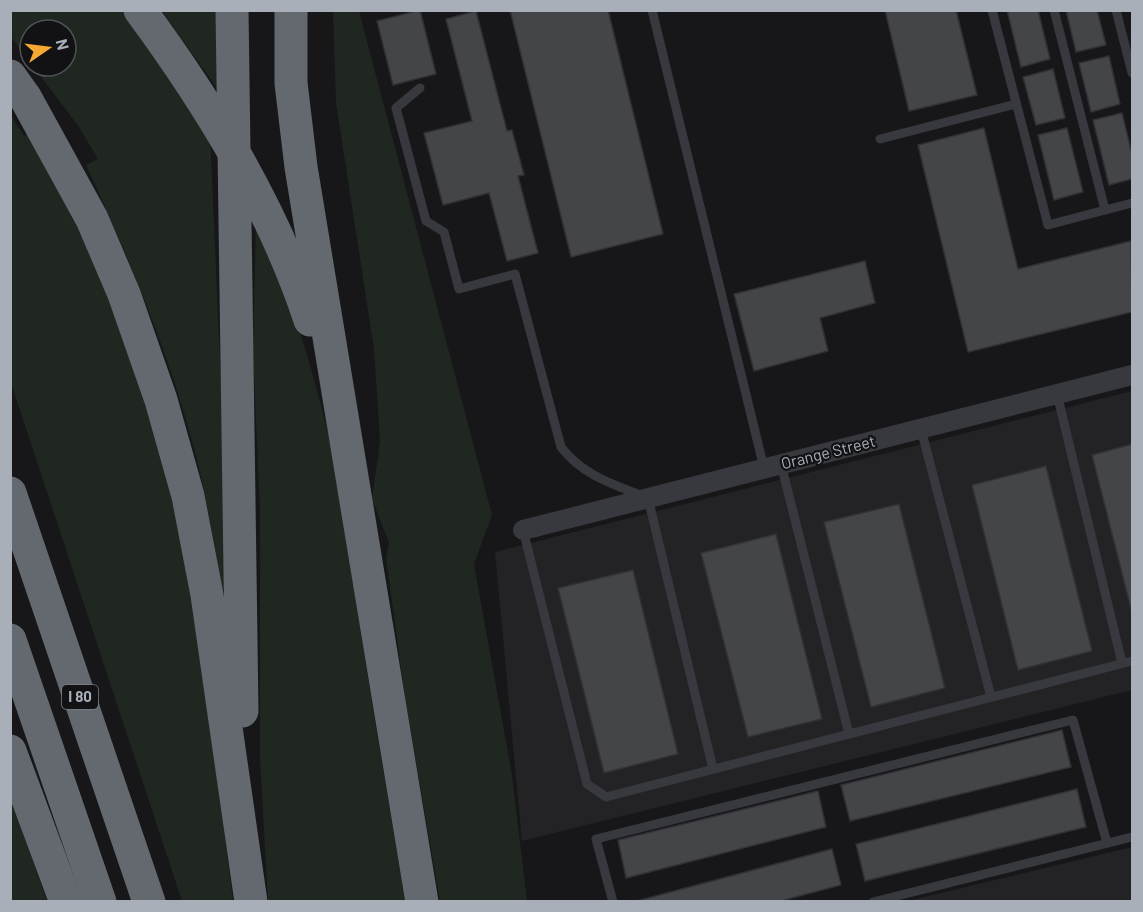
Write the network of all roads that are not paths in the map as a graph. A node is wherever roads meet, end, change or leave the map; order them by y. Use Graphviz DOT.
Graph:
graph roads {
  1 [pos="140,10"];
  2 [pos="232,10"];
  3 [pos="291,10"];
  4 [pos="652,10"];
  5 [pos="992,10"];
  6 [pos="1054,10"];
  7 [pos="1116,10"];
  8 [pos="1132,73"];
  9 [pos="10,76"];
  10 [pos="420,88"];
  11 [pos="1016,104"];
  12 [pos="880,139"];
  13 [pos="1132,203"];
  14 [pos="1105,210"];
  15 [pos="1132,375"];
  16 [pos="1057,394"];
  17 [pos="921,429"];
  18 [pos="773,466"];
  19 [pos="354,489"];
  20 [pos="10,493"];
  21 [pos="648,498"];
  22 [pos="523,530"];
  23 [pos="10,640"];
  24 [pos="1132,661"];
  25 [pos="1122,663"];
  26 [pos="991,697"];
  27 [pos="849,734"];
  28 [pos="10,751"];
  29 [pos="713,769"];
  30 [pos="1132,837"];
  31 [pos="244,842"];
  32 [pos="1107,843"];
  33 [pos="66,902"];
  34 [pos="100,902"];
  35 [pos="149,902"];
  36 [pos="251,902"];
  37 [pos="422,902"];
  38 [pos="613,902"];
  39 [pos="873,902"];
  1 -- 19 [label="highway"];
  2 -- 31 [label="highway"];
  3 -- 19 [label="highway"];
  4 -- 18 [label="lane"];
  5 -- 11 [label="lane"];
  6 -- 14 [label="lane"];
  7 -- 8 [label="lane"];
  9 -- 31 [label="highway"];
  10 -- 21 [label="lane"];
  11 -- 12 [label="lane"];
  11 -- 14 [label="lane"];
  13 -- 14 [label="lane"];
  15 -- 16 [label="street, Orange Street"];
  16 -- 17 [label="street, Orange Street"];
  16 -- 25 [label="lane"];
  17 -- 18 [label="street, Orange Street"];
  17 -- 26 [label="lane"];
  18 -- 21 [label="street, Orange Street"];
  18 -- 27 [label="lane"];
  19 -- 37 [label="highway"];
  20 -- 35 [label="highway, I 80"];
  21 -- 22 [label="street, Orange Street"];
  21 -- 29 [label="lane"];
  22 -- 29 [label="lane"];
  23 -- 34 [label="highway"];
  24 -- 25 [label="lane"];
  25 -- 26 [label="lane"];
  26 -- 27 [label="lane"];
  27 -- 29 [label="lane"];
  28 -- 33 [label="highway"];
  30 -- 32 [label="lane"];
  31 -- 36 [label="highway"];
  32 -- 38 [label="lane"];
  32 -- 39 [label="lane"];
}
